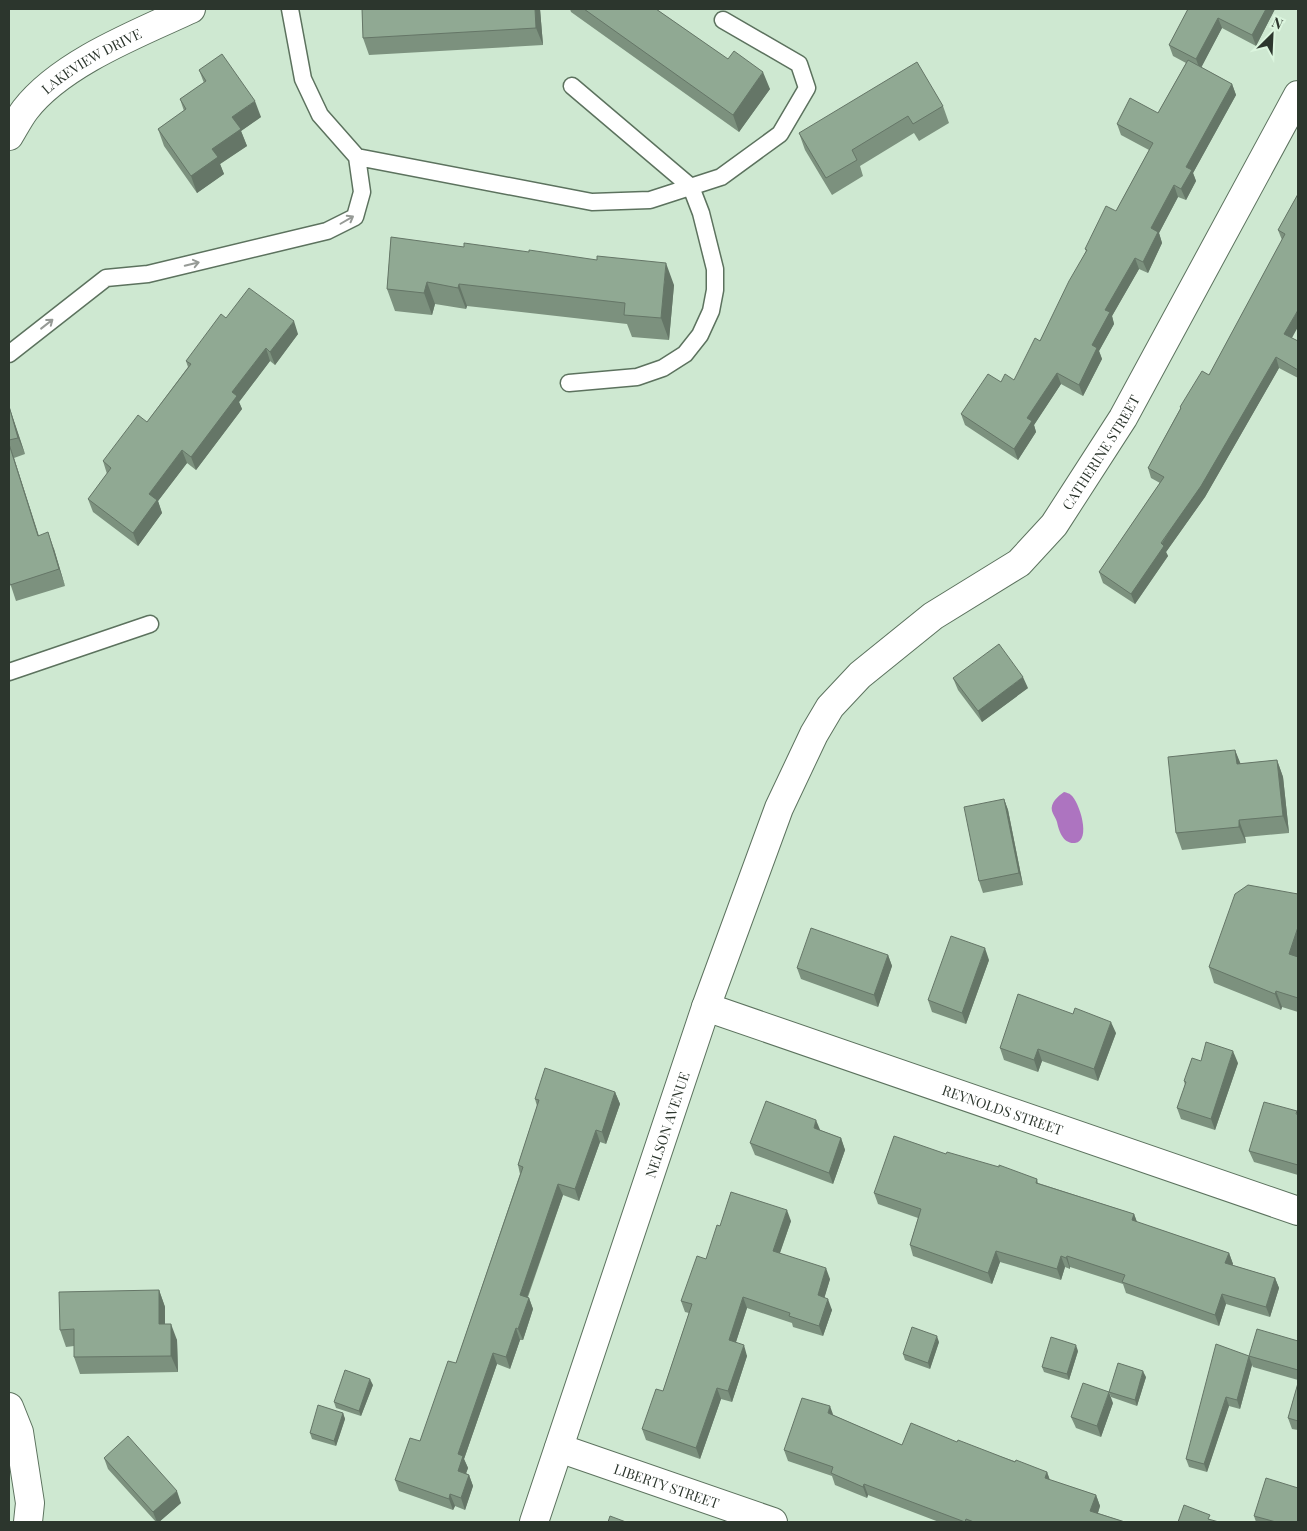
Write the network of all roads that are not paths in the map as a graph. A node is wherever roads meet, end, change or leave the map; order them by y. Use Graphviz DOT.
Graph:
graph roads {
  1 [pos="191,9"];
  2 [pos="290,9"];
  3 [pos="723,20"];
  4 [pos="572,86"];
  5 [pos="1298,95"];
  6 [pos="9,136"];
  7 [pos="357,158"];
  8 [pos="691,187"];
  9 [pos="9,354"];
  10 [pos="569,383"];
  11 [pos="150,624"];
  12 [pos="9,672"];
  13 [pos="814,734"];
  14 [pos="706,1007"];
  15 [pos="1298,1211"];
  16 [pos="9,1407"];
  17 [pos="559,1448"];
  18 [pos="28,1522"];
  19 [pos="534,1522"];
  20 [pos="773,1522"];
  1 -- 6 [label="street, LAKEVIEW DRIVE"];
  2 -- 7 [label="lane"];
  3 -- 8 [label="lane"];
  4 -- 8 [label="lane"];
  5 -- 13 [label="street, CATHERINE STREET"];
  7 -- 8 [label="lane"];
  9 -- 7 [label="lane, one-way"];
  8 -- 10 [label="lane"];
  11 -- 12 [label="lane"];
  13 -- 14 [label="street, NELSON AVENUE"];
  14 -- 15 [label="street, REYNOLDS STREET"];
  14 -- 17 [label="street, NELSON AVENUE"];
  16 -- 18 [label="street"];
  17 -- 19 [label="street, NELSON AVENUE"];
  17 -- 20 [label="street, LIBERTY STREET"];
}
